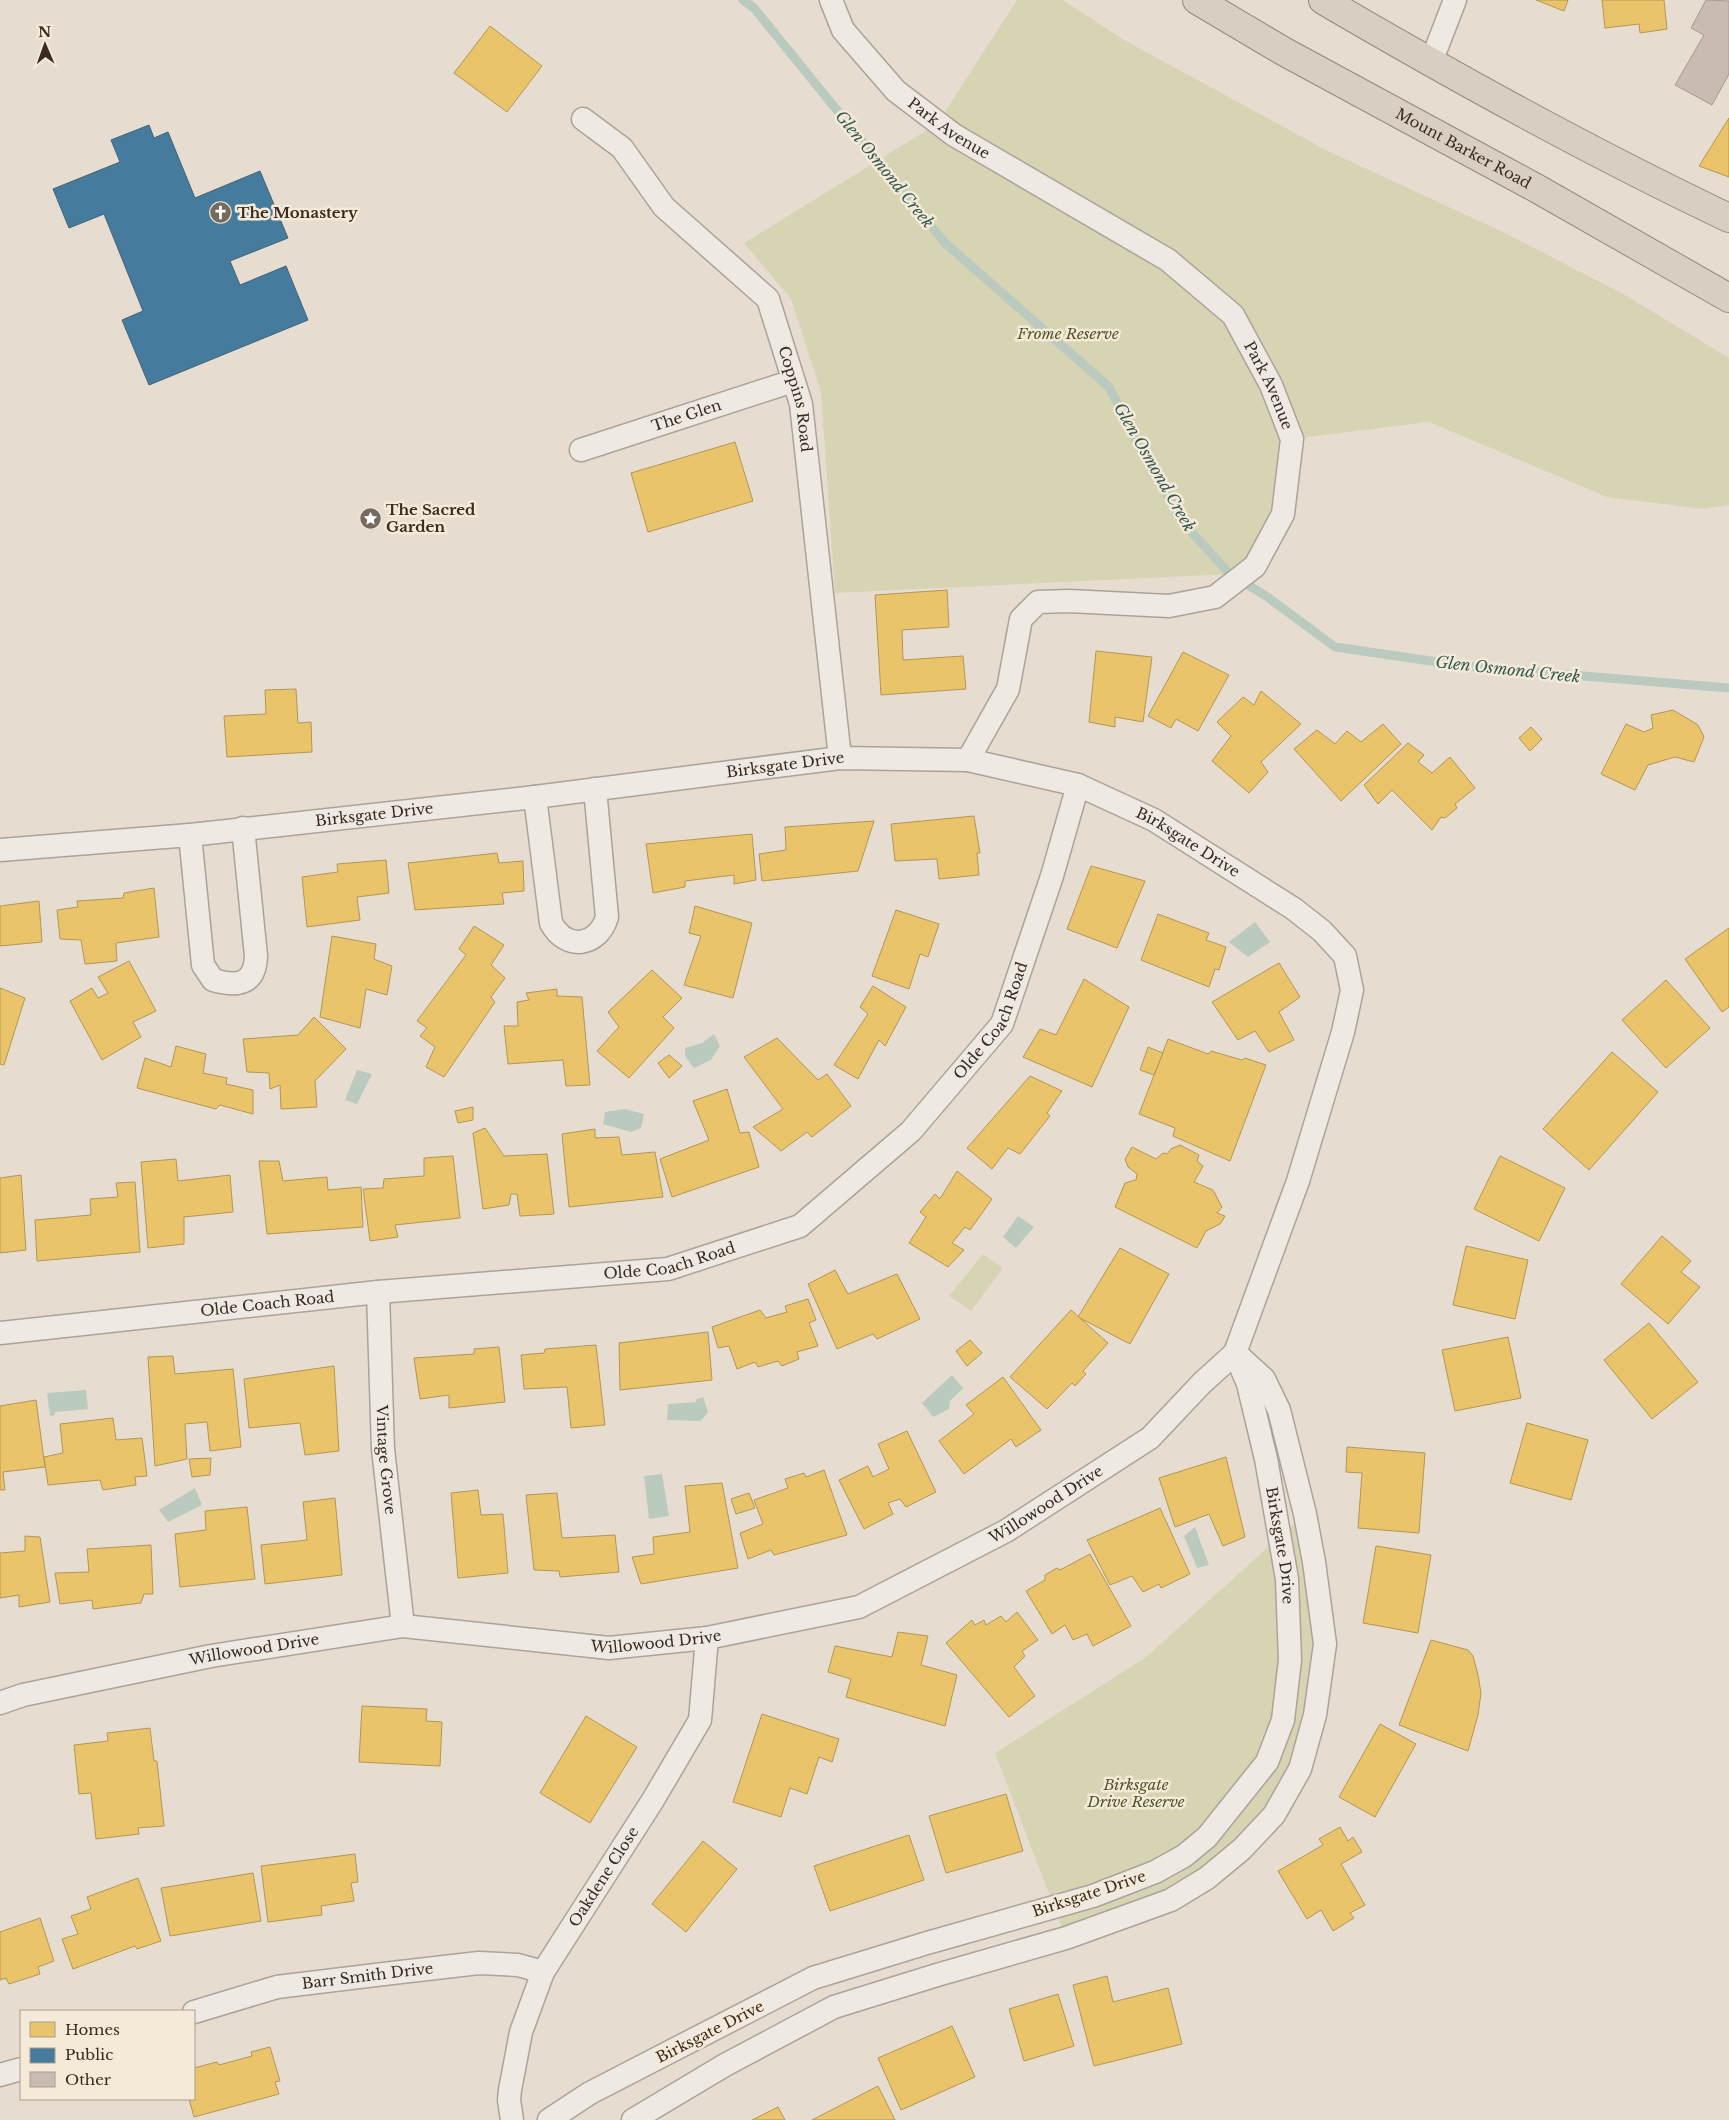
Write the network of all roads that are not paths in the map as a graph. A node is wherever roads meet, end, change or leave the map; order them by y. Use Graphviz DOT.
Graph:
graph roads {
  1 [pos="831,0"];
  2 [pos="1197,0"];
  3 [pos="1323,0"];
  4 [pos="1455,0"];
  5 [pos="1431,62"];
  6 [pos="583,119"];
  7 [pos="1729,218"];
  8 [pos="1729,298"];
  9 [pos="793,381"];
  10 [pos="581,450"];
  11 [pos="840,758"];
  12 [pos="968,760"];
  13 [pos="1078,785"];
  14 [pos="595,789"];
  15 [pos="535,797"];
  16 [pos="244,828"];
  17 [pos="190,835"];
  18 [pos="0,850"];
  19 [pos="378,1292"];
  20 [pos="0,1333"];
  21 [pos="1235,1353"];
  22 [pos="403,1626"];
  23 [pos="707,1638"];
  24 [pos="0,1703"];
  25 [pos="543,1972"];
  26 [pos="195,2012"];
  27 [pos="20,2069"];
  28 [pos="0,2075"];
  29 [pos="512,2120"];
  30 [pos="549,2120"];
  31 [pos="634,2120"];
  1 -- 12 [label="street, Park Avenue"];
  2 -- 8 [label="highway, Mount Barker Road"];
  3 -- 5 [label="highway"];
  4 -- 5 [label="street"];
  5 -- 7 [label="highway"];
  6 -- 9 [label="street, Coppins Road"];
  9 -- 10 [label="street, The Glen"];
  9 -- 11 [label="street, Coppins Road"];
  11 -- 12 [label="street, Birksgate Drive"];
  11 -- 14 [label="street, Birksgate Drive"];
  12 -- 13 [label="street, Birksgate Drive"];
  13 -- 19 [label="street, Olde Coach Road"];
  13 -- 21 [label="street, Birksgate Drive"];
  14 -- 15 [label="street, Birksgate Drive"];
  14 -- 15 [label="street"];
  15 -- 16 [label="street, Birksgate Drive"];
  16 -- 17 [label="street, Birksgate Drive"];
  16 -- 17 [label="street"];
  17 -- 18 [label="street, Birksgate Drive"];
  19 -- 20 [label="street, Olde Coach Road"];
  19 -- 22 [label="street, Vintage Grove"];
  21 -- 23 [label="street, Willowood Drive"];
  21 -- 30 [label="street, Birksgate Drive"];
  21 -- 31 [label="street, Birksgate Drive"];
  22 -- 23 [label="street, Willowood Drive"];
  22 -- 24 [label="street, Willowood Drive"];
  23 -- 25 [label="street, Oakdene Close"];
  25 -- 26 [label="street, Barr Smith Drive"];
  25 -- 29 [label="street, Oakdene Close"];
  27 -- 28 [label="street"];
}
